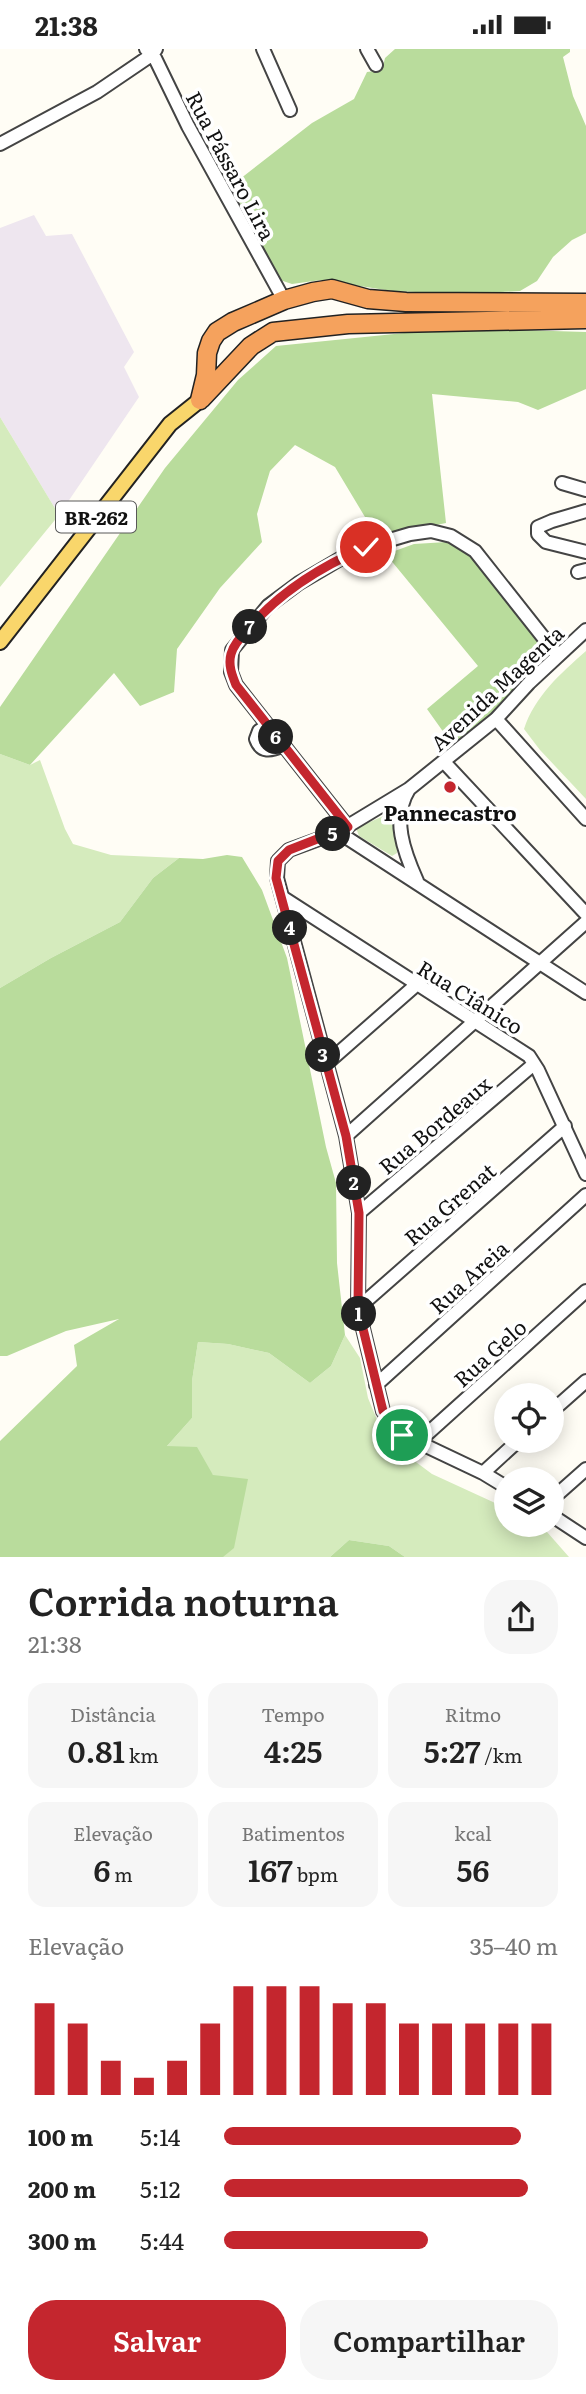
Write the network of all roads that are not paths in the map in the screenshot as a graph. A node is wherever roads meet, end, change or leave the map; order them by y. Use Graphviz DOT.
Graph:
graph roads {
  1 [pos="263,49"];
  2 [pos="367,49"];
  3 [pos="152,51"];
  4 [pos="376,65"];
  5 [pos="290,110"];
  6 [pos="0,144"];
  7 [pos="284,300"];
  8 [pos="586,303"];
  9 [pos="586,319"];
  10 [pos="233,322"];
  11 [pos="251,346"];
  12 [pos="201,400"];
  13 [pos="562,483"];
  14 [pos="586,489"];
  15 [pos="586,511"];
  16 [pos="350,541"];
  17 [pos="366,547"];
  18 [pos="586,552"];
  19 [pos="586,629"];
  20 [pos="0,642"];
  21 [pos="558,656"];
  22 [pos="496,719"];
  23 [pos="268,725"];
  24 [pos="283,745"];
  25 [pos="444,762"];
  26 [pos="409,789"];
  27 [pos="586,819"];
  28 [pos="343,829"];
  29 [pos="406,858"];
  30 [pos="392,866"];
  31 [pos="417,881"];
  32 [pos="282,897"];
  33 [pos="586,914"];
  34 [pos="586,922"];
  35 [pos="540,963"];
  36 [pos="416,985"];
  37 [pos="586,993"];
  38 [pos="476,1022"];
  39 [pos="326,1064"];
  40 [pos="534,1064"];
  41 [pos="565,1126"];
  42 [pos="346,1136"];
  43 [pos="586,1174"];
  44 [pos="586,1195"];
  45 [pos="359,1213"];
  46 [pos="586,1291"];
  47 [pos="358,1308"];
  48 [pos="586,1381"];
  49 [pos="376,1385"];
  50 [pos="564,1400"];
  51 [pos="417,1443"];
  52 [pos="505,1453"];
  53 [pos="586,1469"];
  54 [pos="483,1473"];
  55 [pos="494,1480"];
  56 [pos="564,1488"];
  57 [pos="564,1524"];
  58 [pos="586,1538"];
  1 -- 5 [label="street"];
  2 -- 4 [label="street"];
  3 -- 6 [label="street"];
  3 -- 7 [label="street, Rua Pássaro Lira"];
  7 -- 8 [label="highway"];
  7 -- 10 [label="highway"];
  9 -- 11 [label="highway, BR-262"];
  10 -- 11 [label="highway"];
  10 -- 12 [label="highway"];
  11 -- 12 [label="highway, BR-262"];
  12 -- 20 [label="main road, BR-262"];
  13 -- 14 [label="street"];
  15 -- 18 [label="street"];
  16 -- 17 [label="street"];
  17 -- 21 [label="street"];
  17 -- 23 [label="street"];
  19 -- 21 [label="street, Avenida Magenta"];
  21 -- 22 [label="street, Avenida Magenta"];
  22 -- 25 [label="street, Avenida Magenta"];
  22 -- 27 [label="street"];
  23 -- 24 [label="street"];
  23 -- 24 [label="street"];
  24 -- 28 [label="street"];
  25 -- 26 [label="street, Avenida Magenta"];
  25 -- 33 [label="street"];
  26 -- 28 [label="street, Avenida Magenta"];
  26 -- 29 [label="street"];
  28 -- 30 [label="street"];
  28 -- 32 [label="street, Avenida Magenta"];
  29 -- 30 [label="street"];
  29 -- 31 [label="street"];
  30 -- 31 [label="street"];
  31 -- 35 [label="street"];
  32 -- 36 [label="street, Rua Ciânico"];
  32 -- 39 [label="street"];
  34 -- 35 [label="street"];
  35 -- 37 [label="street"];
  35 -- 38 [label="street"];
  36 -- 38 [label="street, Rua Ciânico"];
  36 -- 39 [label="street"];
  38 -- 40 [label="street, Rua Ciânico"];
  38 -- 42 [label="street"];
  39 -- 42 [label="street"];
  40 -- 41 [label="street, Rua Ciânico"];
  40 -- 45 [label="street, Rua Bordeaux"];
  41 -- 43 [label="street, Rua Ciânico"];
  41 -- 47 [label="street, Rua Grenat"];
  42 -- 45 [label="street"];
  44 -- 49 [label="street, Rua Areia"];
  45 -- 47 [label="street"];
  46 -- 51 [label="street, Rua Gelo"];
  47 -- 49 [label="street"];
  48 -- 50 [label="street"];
  49 -- 51 [label="street"];
  51 -- 54 [label="street"];
  52 -- 54 [label="street"];
  53 -- 56 [label="street"];
  54 -- 55 [label="street"];
  57 -- 58 [label="street"];
}
